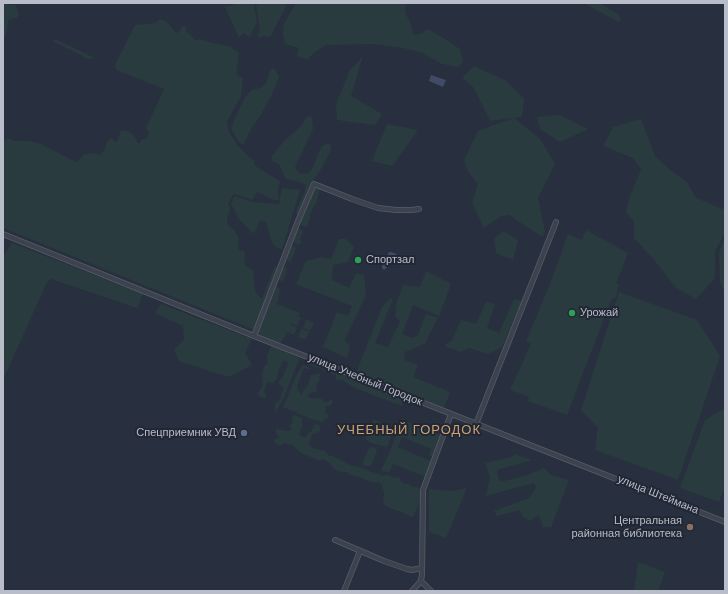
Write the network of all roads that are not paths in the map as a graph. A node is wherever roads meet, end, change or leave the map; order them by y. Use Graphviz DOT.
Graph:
graph roads {
  1 [pos="419,209"];
  2 [pos="556,222"];
  3 [pos="3,234"];
  4 [pos="254,336"];
  5 [pos="451,414"];
  6 [pos="476,424"];
  7 [pos="591,469"];
  8 [pos="725,522"];
  9 [pos="335,540"];
  10 [pos="360,551"];
  11 [pos="422,568"];
  12 [pos="421,581"];
  13 [pos="344,591"];
  14 [pos="412,591"];
  15 [pos="431,591"];
  1 -- 4 [label="street"];
  2 -- 6 [label="street"];
  3 -- 4 [label="street, улица Учебный Городок"];
  4 -- 5 [label="street, улица Учебный Городок"];
  5 -- 6 [label="street, улица Учебный Городок"];
  5 -- 11 [label="street"];
  6 -- 7 [label="street, улица Учебный Городок"];
  7 -- 8 [label="street, улица Штеймана"];
  9 -- 10 [label="street"];
  10 -- 11 [label="street"];
  10 -- 13 [label="street"];
  11 -- 12 [label="street"];
  12 -- 14 [label="street"];
  12 -- 15 [label="street"];
}
